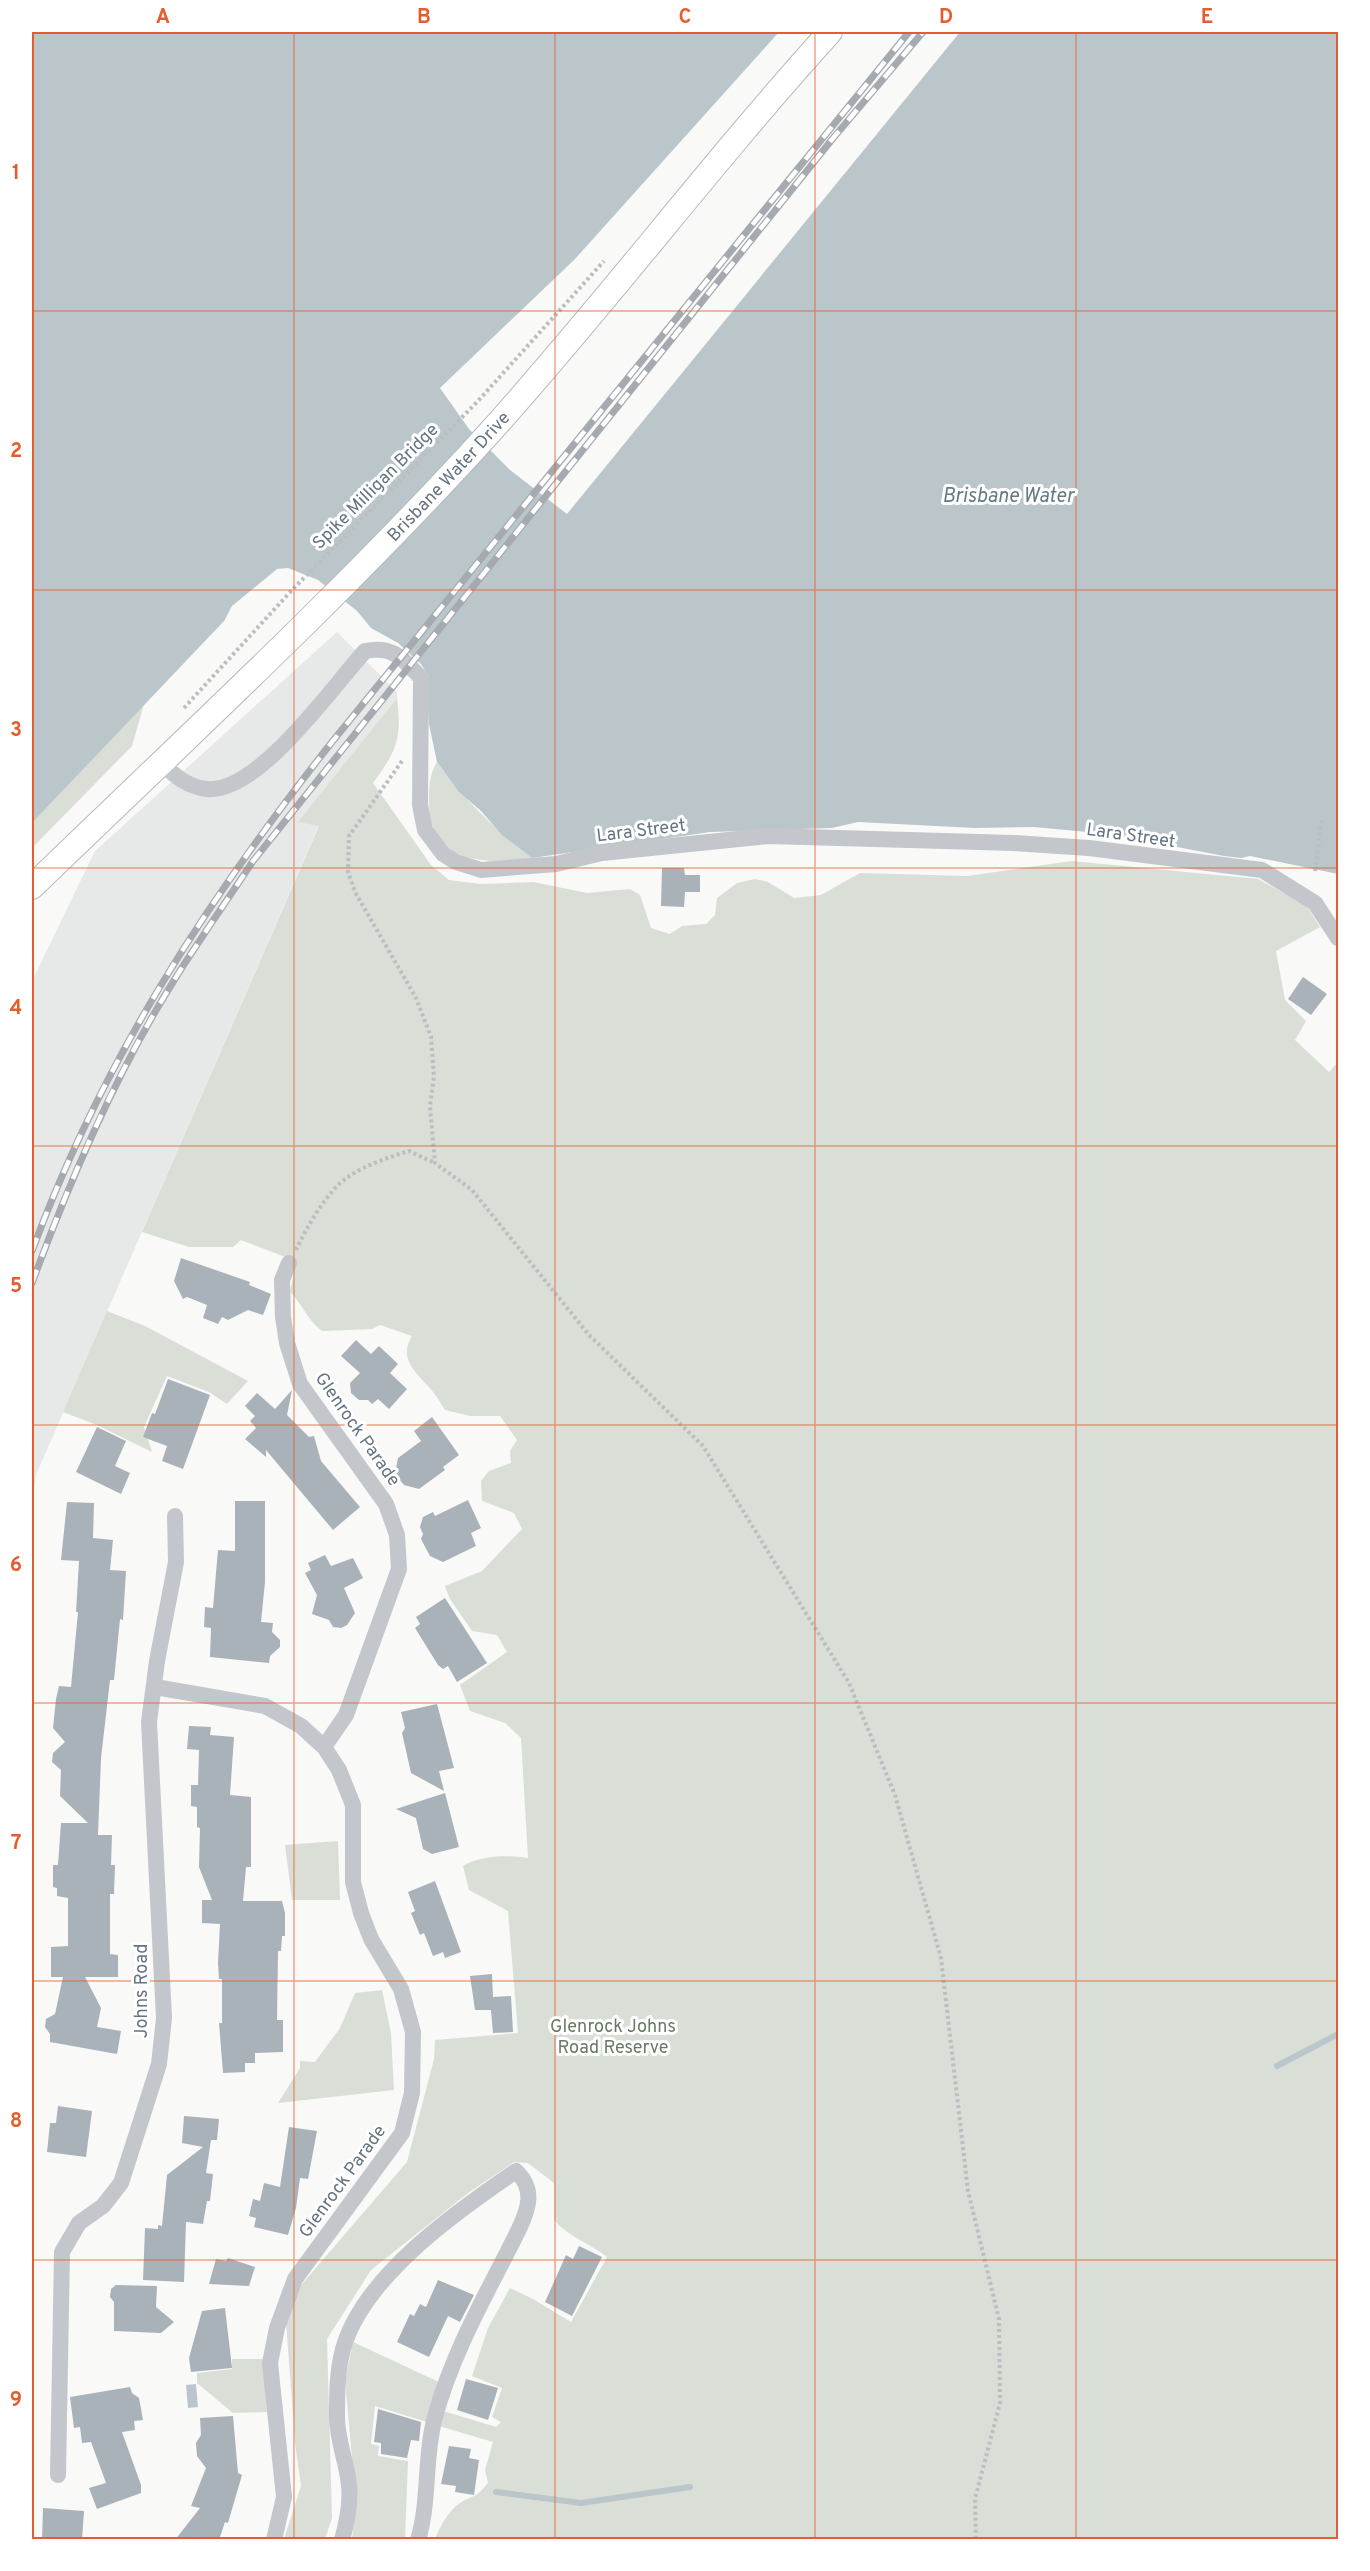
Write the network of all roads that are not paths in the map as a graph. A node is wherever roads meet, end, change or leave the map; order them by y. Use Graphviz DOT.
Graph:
graph roads {
  1 [pos="830,32"];
  2 [pos="160,762"];
  3 [pos="32,886"];
  4 [pos="1338,938"];
  5 [pos="289,1263"];
  6 [pos="174,1516"];
  7 [pos="155,1687"];
  8 [pos="324,1747"];
  9 [pos="57,2475"];
  10 [pos="274,2540"];
  11 [pos="342,2540"];
  12 [pos="418,2540"];
  1 -- 2 [label="main road, Brisbane Water Drive"];
  2 -- 3 [label="main road, Brisbane Water Drive"];
  2 -- 4 [label="street, Lara Street"];
  5 -- 8 [label="street, Glenrock Parade"];
  6 -- 7 [label="street, Johns Road"];
  7 -- 8 [label="street, Glenrock Parade"];
  7 -- 9 [label="street, Johns Road"];
  8 -- 10 [label="street, Glenrock Parade"];
  11 -- 12 [label="street"];
}
